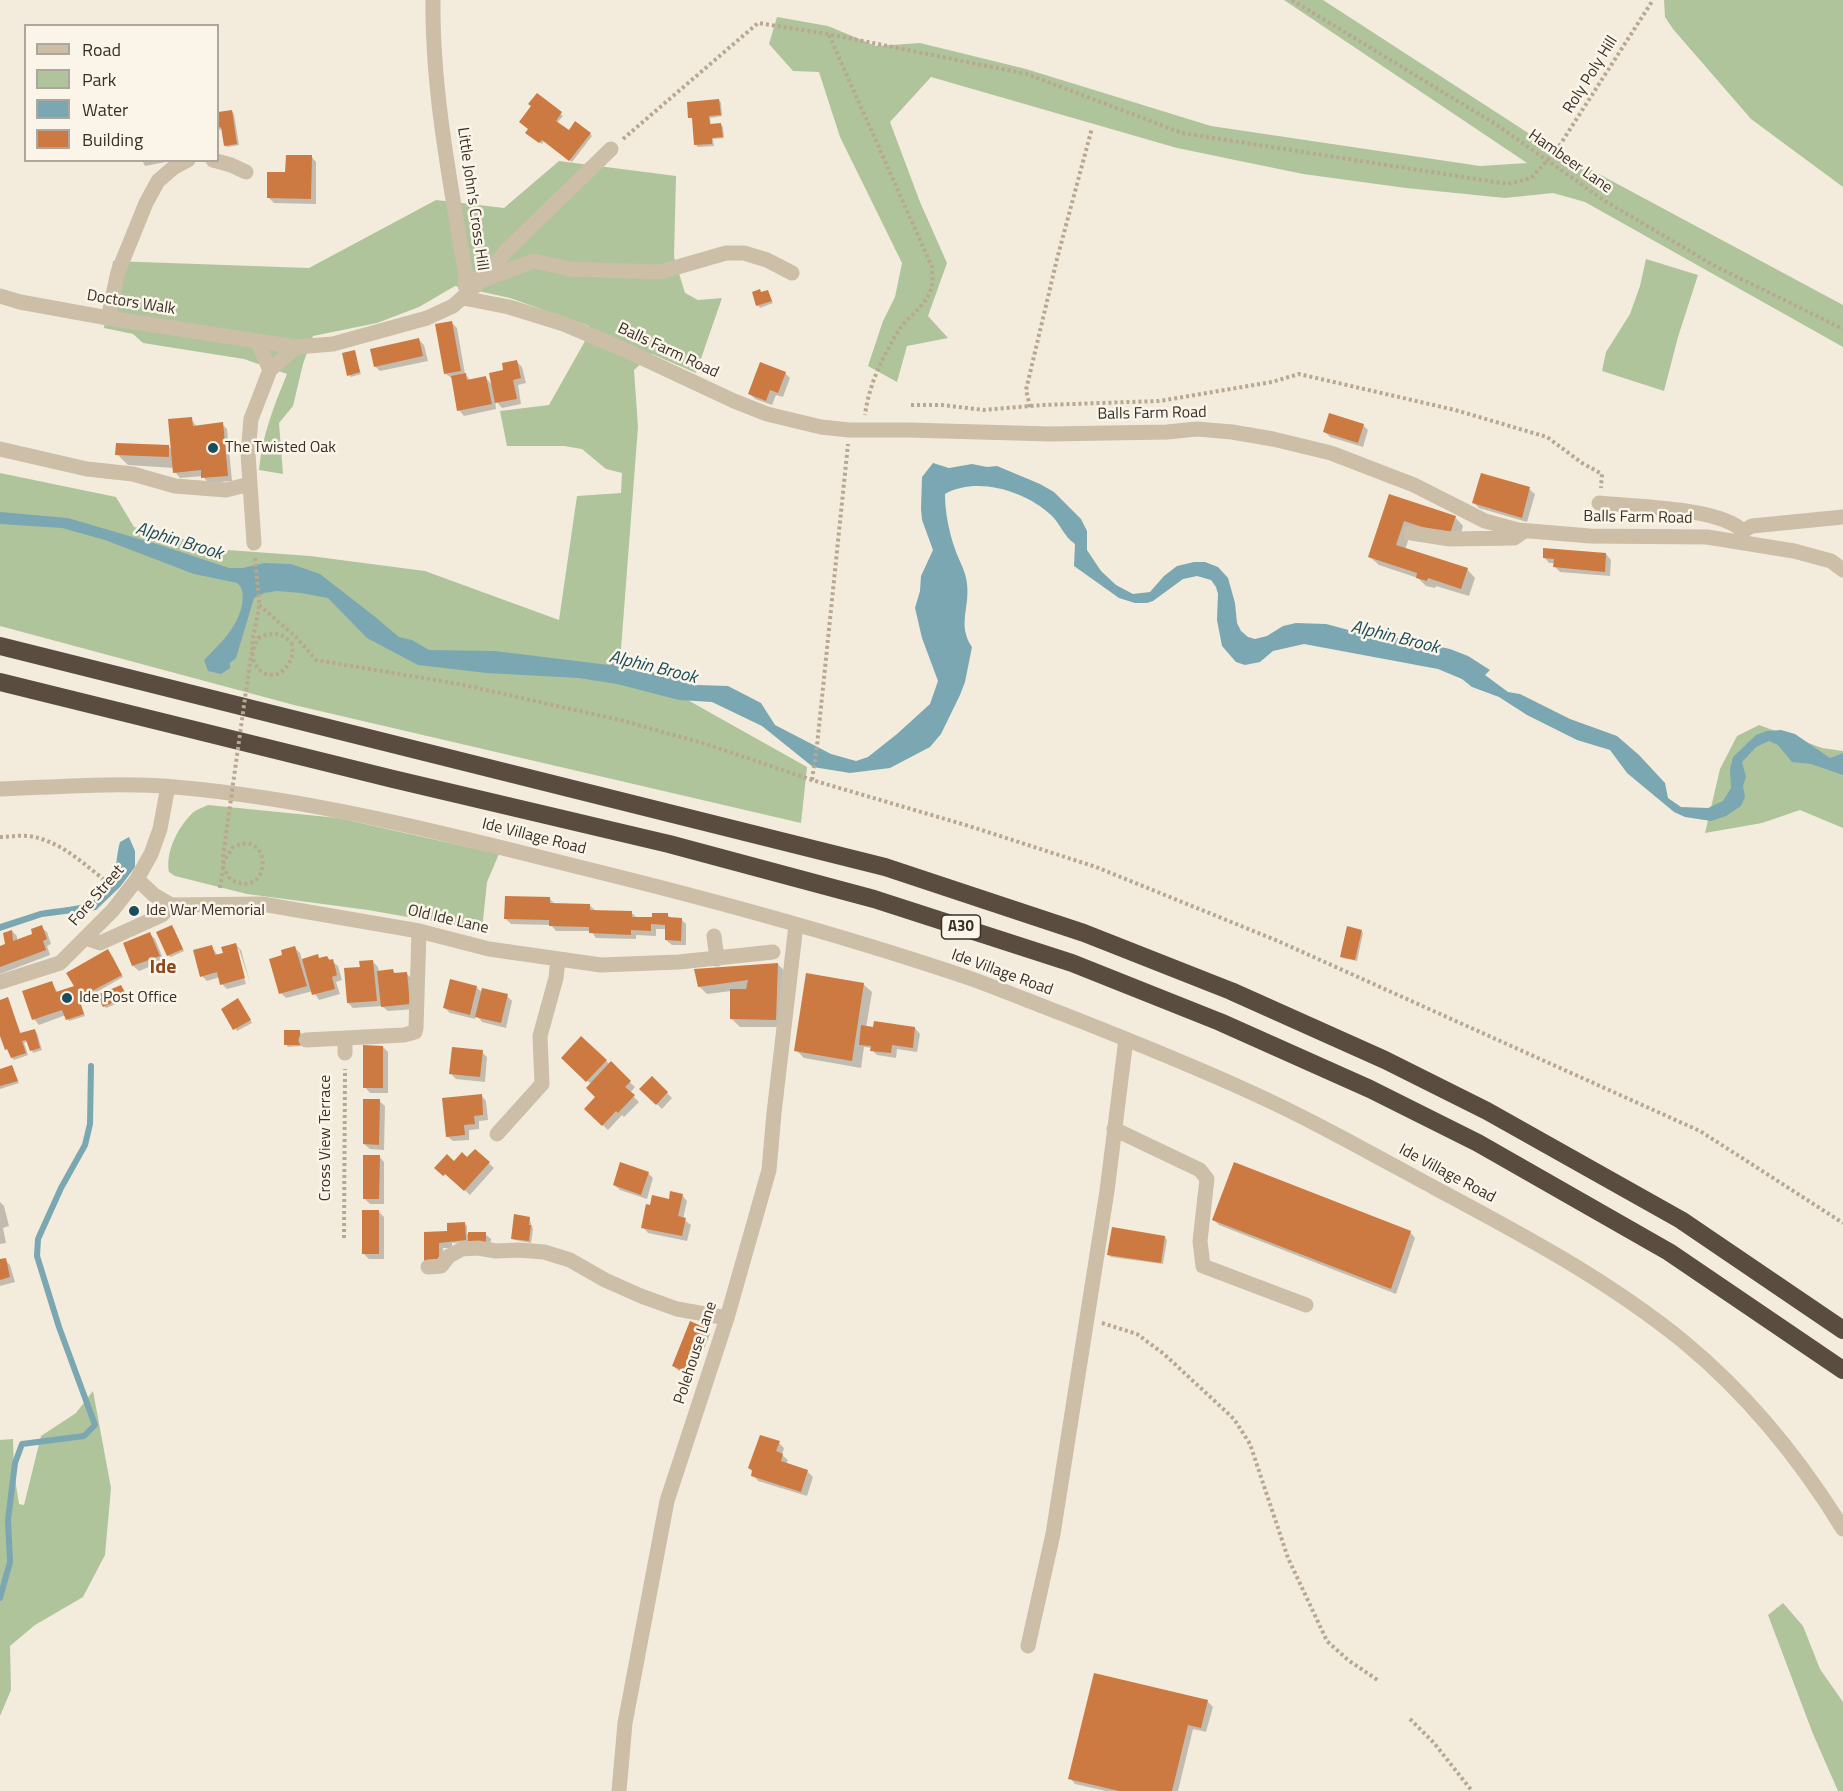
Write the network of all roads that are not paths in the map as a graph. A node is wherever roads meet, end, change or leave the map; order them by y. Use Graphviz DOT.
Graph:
graph roads {
  1 [pos="433,0"];
  2 [pos="610,149"];
  3 [pos="184,162"];
  4 [pos="219,162"];
  5 [pos="246,172"];
  6 [pos="792,273"];
  7 [pos="474,279"];
  8 [pos="0,296"];
  9 [pos="463,298"];
  10 [pos="108,318"];
  11 [pos="257,340"];
  12 [pos="296,347"];
  13 [pos="270,370"];
  14 [pos="0,449"];
  15 [pos="250,484"];
  16 [pos="1599,503"];
  17 [pos="1843,516"];
  18 [pos="1527,530"];
  19 [pos="1411,533"];
  20 [pos="1741,537"];
  21 [pos="255,543"];
  22 [pos="1843,570"];
  23 [pos="0,646"];
  24 [pos="0,682"];
  25 [pos="168,786"];
  26 [pos="0,789"];
  27 [pos="137,879"];
  28 [pos="171,905"];
  29 [pos="796,925"];
  30 [pos="419,930"];
  31 [pos="714,936"];
  32 [pos="85,938"];
  33 [pos="773,952"];
  34 [pos="717,959"];
  35 [pos="558,960"];
  36 [pos="0,982"];
  37 [pos="1126,1039"];
  38 [pos="306,1040"];
  39 [pos="1114,1129"];
  40 [pos="497,1134"];
  41 [pos="428,1267"];
  42 [pos="1306,1305"];
  43 [pos="727,1318"];
  44 [pos="1843,1330"];
  45 [pos="1843,1370"];
  46 [pos="1843,1529"];
  47 [pos="1028,1646"];
  48 [pos="619,1791"];
  1 -- 7 [label="street, Little John's Cross Hill"];
  2 -- 7 [label="street"];
  3 -- 10 [label="street"];
  4 -- 5 [label="street"];
  6 -- 7 [label="street"];
  7 -- 9 [label="street, Little John's Cross Hill"];
  8 -- 10 [label="street, Doctors Walk"];
  9 -- 12 [label="street"];
  9 -- 18 [label="street, Balls Farm Road"];
  10 -- 11 [label="street, Doctors Walk"];
  11 -- 12 [label="street"];
  11 -- 13 [label="street"];
  12 -- 13 [label="street"];
  13 -- 15 [label="street"];
  14 -- 15 [label="street"];
  15 -- 21 [label="street"];
  16 -- 20 [label="street"];
  17 -- 20 [label="street"];
  18 -- 19 [label="street"];
  18 -- 20 [label="street, Balls Farm Road"];
  20 -- 22 [label="street, Balls Farm Road"];
  23 -- 44 [label="highway, A30"];
  24 -- 45 [label="highway, A30"];
  25 -- 26 [label="street, Ide Village Road"];
  25 -- 27 [label="street, Fore Street"];
  25 -- 29 [label="street, Ide Village Road"];
  27 -- 28 [label="street"];
  27 -- 32 [label="street, Fore Street"];
  28 -- 30 [label="street, Old Ide Lane"];
  28 -- 32 [label="street"];
  29 -- 37 [label="street, Ide Village Road"];
  29 -- 43 [label="street, Polehouse Lane"];
  30 -- 35 [label="street, Old Ide Lane"];
  30 -- 38 [label="street"];
  31 -- 34 [label="street"];
  32 -- 36 [label="street, Fore Street"];
  33 -- 34 [label="street, Old Ide Lane"];
  34 -- 35 [label="street, Old Ide Lane"];
  35 -- 40 [label="street"];
  37 -- 39 [label="street"];
  37 -- 46 [label="street, Ide Village Road"];
  39 -- 42 [label="street"];
  39 -- 47 [label="street"];
  41 -- 43 [label="street"];
  43 -- 48 [label="street, Polehouse Lane"];
}
